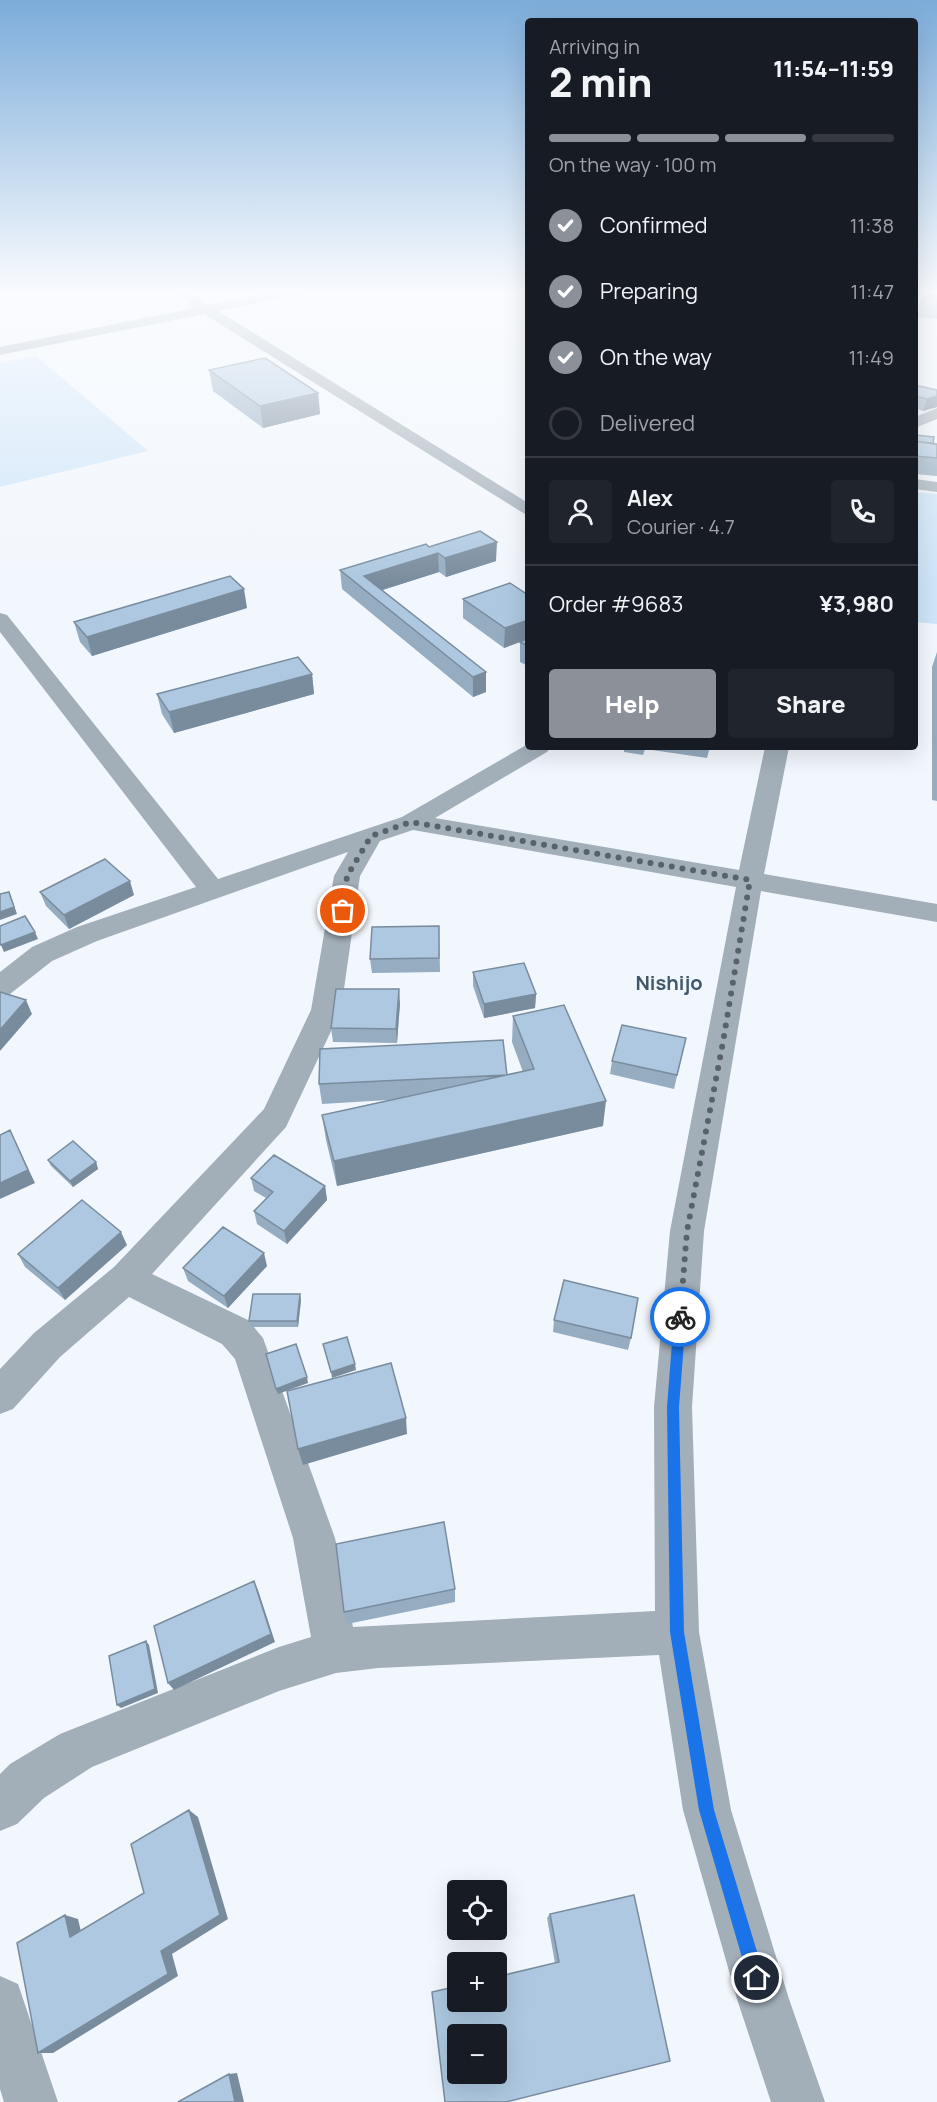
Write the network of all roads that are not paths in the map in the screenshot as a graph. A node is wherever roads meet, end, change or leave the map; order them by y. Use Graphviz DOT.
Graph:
graph roads {
  1 [pos="331,388"];
  2 [pos="937,413"];
  3 [pos="918,422"];
  4 [pos="918,431"];
  5 [pos="937,434"];
  6 [pos="918,484"];
  7 [pos="937,487"];
  8 [pos="525,509"];
  9 [pos="0,619"];
  10 [pos="534,750"];
  11 [pos="776,750"];
  12 [pos="411,822"];
  13 [pos="371,836"];
  14 [pos="750,880"];
  15 [pos="212,890"];
  16 [pos="937,913"];
  17 [pos="0,987"];
  18 [pos="126,1278"];
  19 [pos="0,1396"];
  20 [pos="677,1632"];
  21 [pos="336,1651"];
  22 [pos="0,1807"];
  23 [pos="0,2002"];
  24 [pos="31,2102"];
  25 [pos="798,2102"];
  1 -- 8 [label="street"];
  2 -- 3 [label="street"];
  4 -- 5 [label="street"];
  6 -- 7 [label="street"];
  9 -- 15 [label="street"];
  10 -- 12 [label="street"];
  11 -- 14 [label="street"];
  12 -- 13 [label="street"];
  12 -- 14 [label="street"];
  13 -- 15 [label="street"];
  13 -- 18 [label="street"];
  14 -- 16 [label="street"];
  14 -- 20 [label="street"];
  15 -- 17 [label="street"];
  18 -- 19 [label="street"];
  18 -- 21 [label="street"];
  20 -- 21 [label="street"];
  20 -- 25 [label="street"];
  21 -- 22 [label="street"];
  23 -- 24 [label="street"];
}
